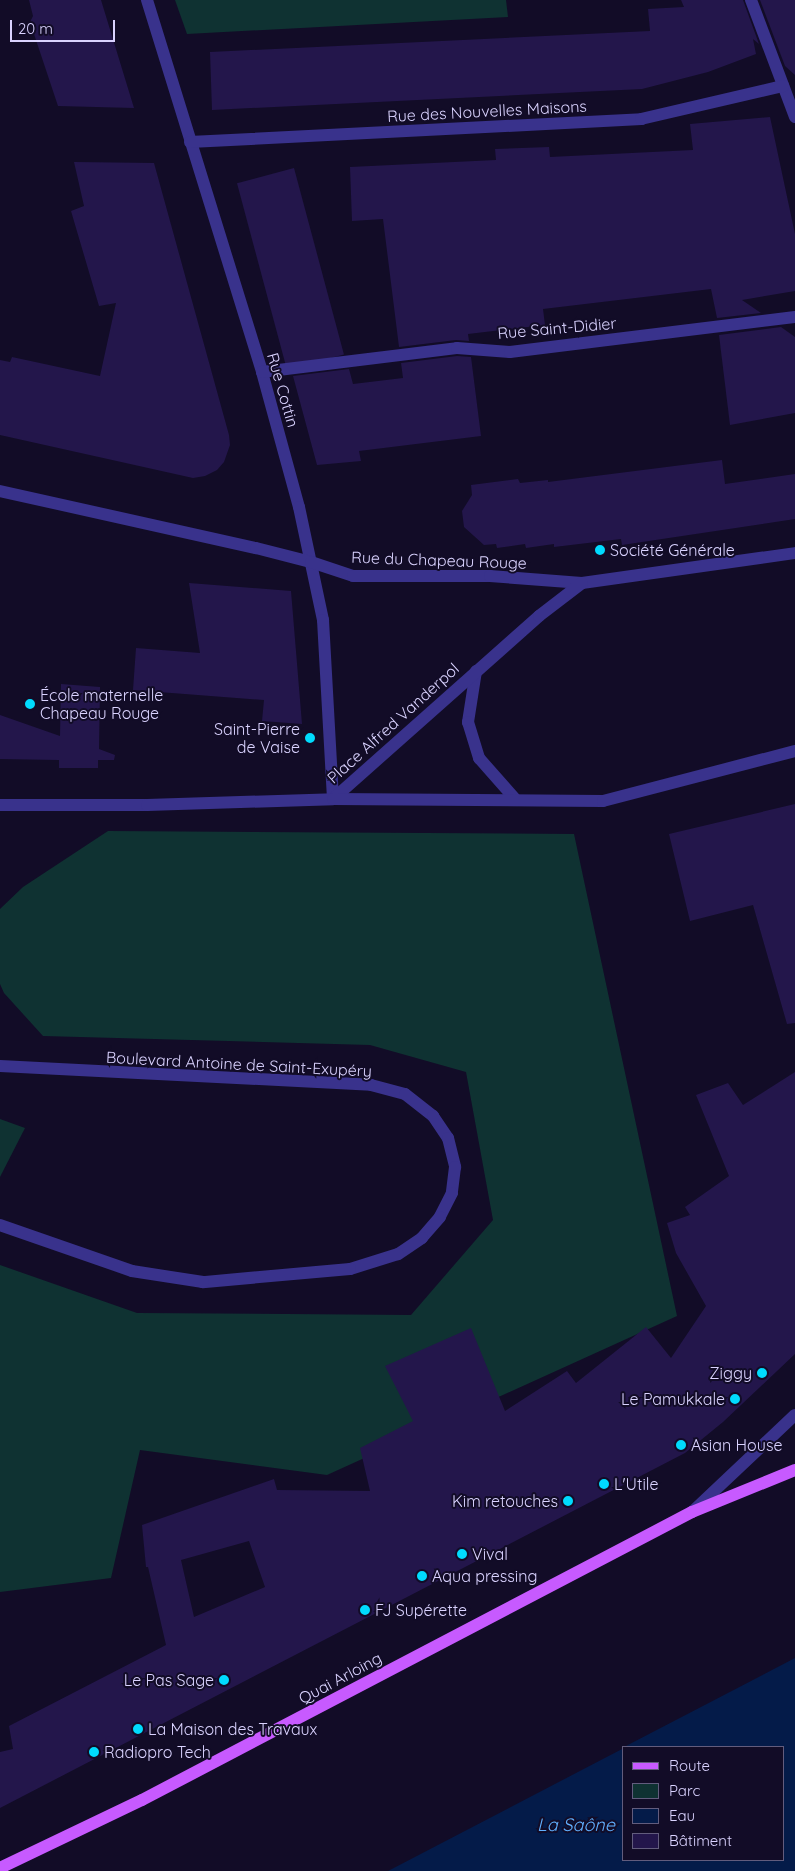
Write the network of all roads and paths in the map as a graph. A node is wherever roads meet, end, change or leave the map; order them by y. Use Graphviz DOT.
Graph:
graph roads {
  1 [pos="147,0"];
  2 [pos="751,0"];
  3 [pos="783,86"];
  4 [pos="795,117"];
  5 [pos="190,142"];
  6 [pos="795,317"];
  7 [pos="262,372"];
  8 [pos="0,492"];
  9 [pos="795,553"];
  10 [pos="311,562"];
  11 [pos="582,583"];
  12 [pos="476,671"];
  13 [pos="795,751"];
  14 [pos="332,799"];
  15 [pos="516,800"];
  16 [pos="0,805"];
  17 [pos="0,1066"];
  18 [pos="0,1225"];
  19 [pos="795,1415"];
  20 [pos="795,1470"];
  21 [pos="692,1512"];
  22 [pos="0,1868"];
  1 -- 5 [label="street, Rue Cottin"];
  2 -- 3 [label="street"];
  3 -- 4 [label="street"];
  3 -- 5 [label="street, Rue des Nouvelles Maisons"];
  5 -- 7 [label="street, Rue Cottin"];
  6 -- 7 [label="street, Rue Saint-Didier"];
  7 -- 10 [label="street, Rue Cottin"];
  8 -- 10 [label="street, Rue du Chapeau Rouge"];
  9 -- 11 [label="street, Rue du Chapeau Rouge"];
  10 -- 11 [label="street, Rue du Chapeau Rouge"];
  10 -- 14 [label="street, Rue Cottin"];
  11 -- 12 [label="street, Place Alfred Vanderpol"];
  12 -- 14 [label="street, Place Alfred Vanderpol"];
  12 -- 15 [label="street, Place Alfred Vanderpol"];
  13 -- 15 [label="street"];
  14 -- 15 [label="street"];
  14 -- 16 [label="street"];
  17 -- 18 [label="street, Boulevard Antoine de Saint-Exupéry"];
  19 -- 21 [label="street, Quai Arloing"];
  20 -- 21 [label="main road, Quai Arloing"];
  21 -- 22 [label="main road, Quai Arloing"];
}
